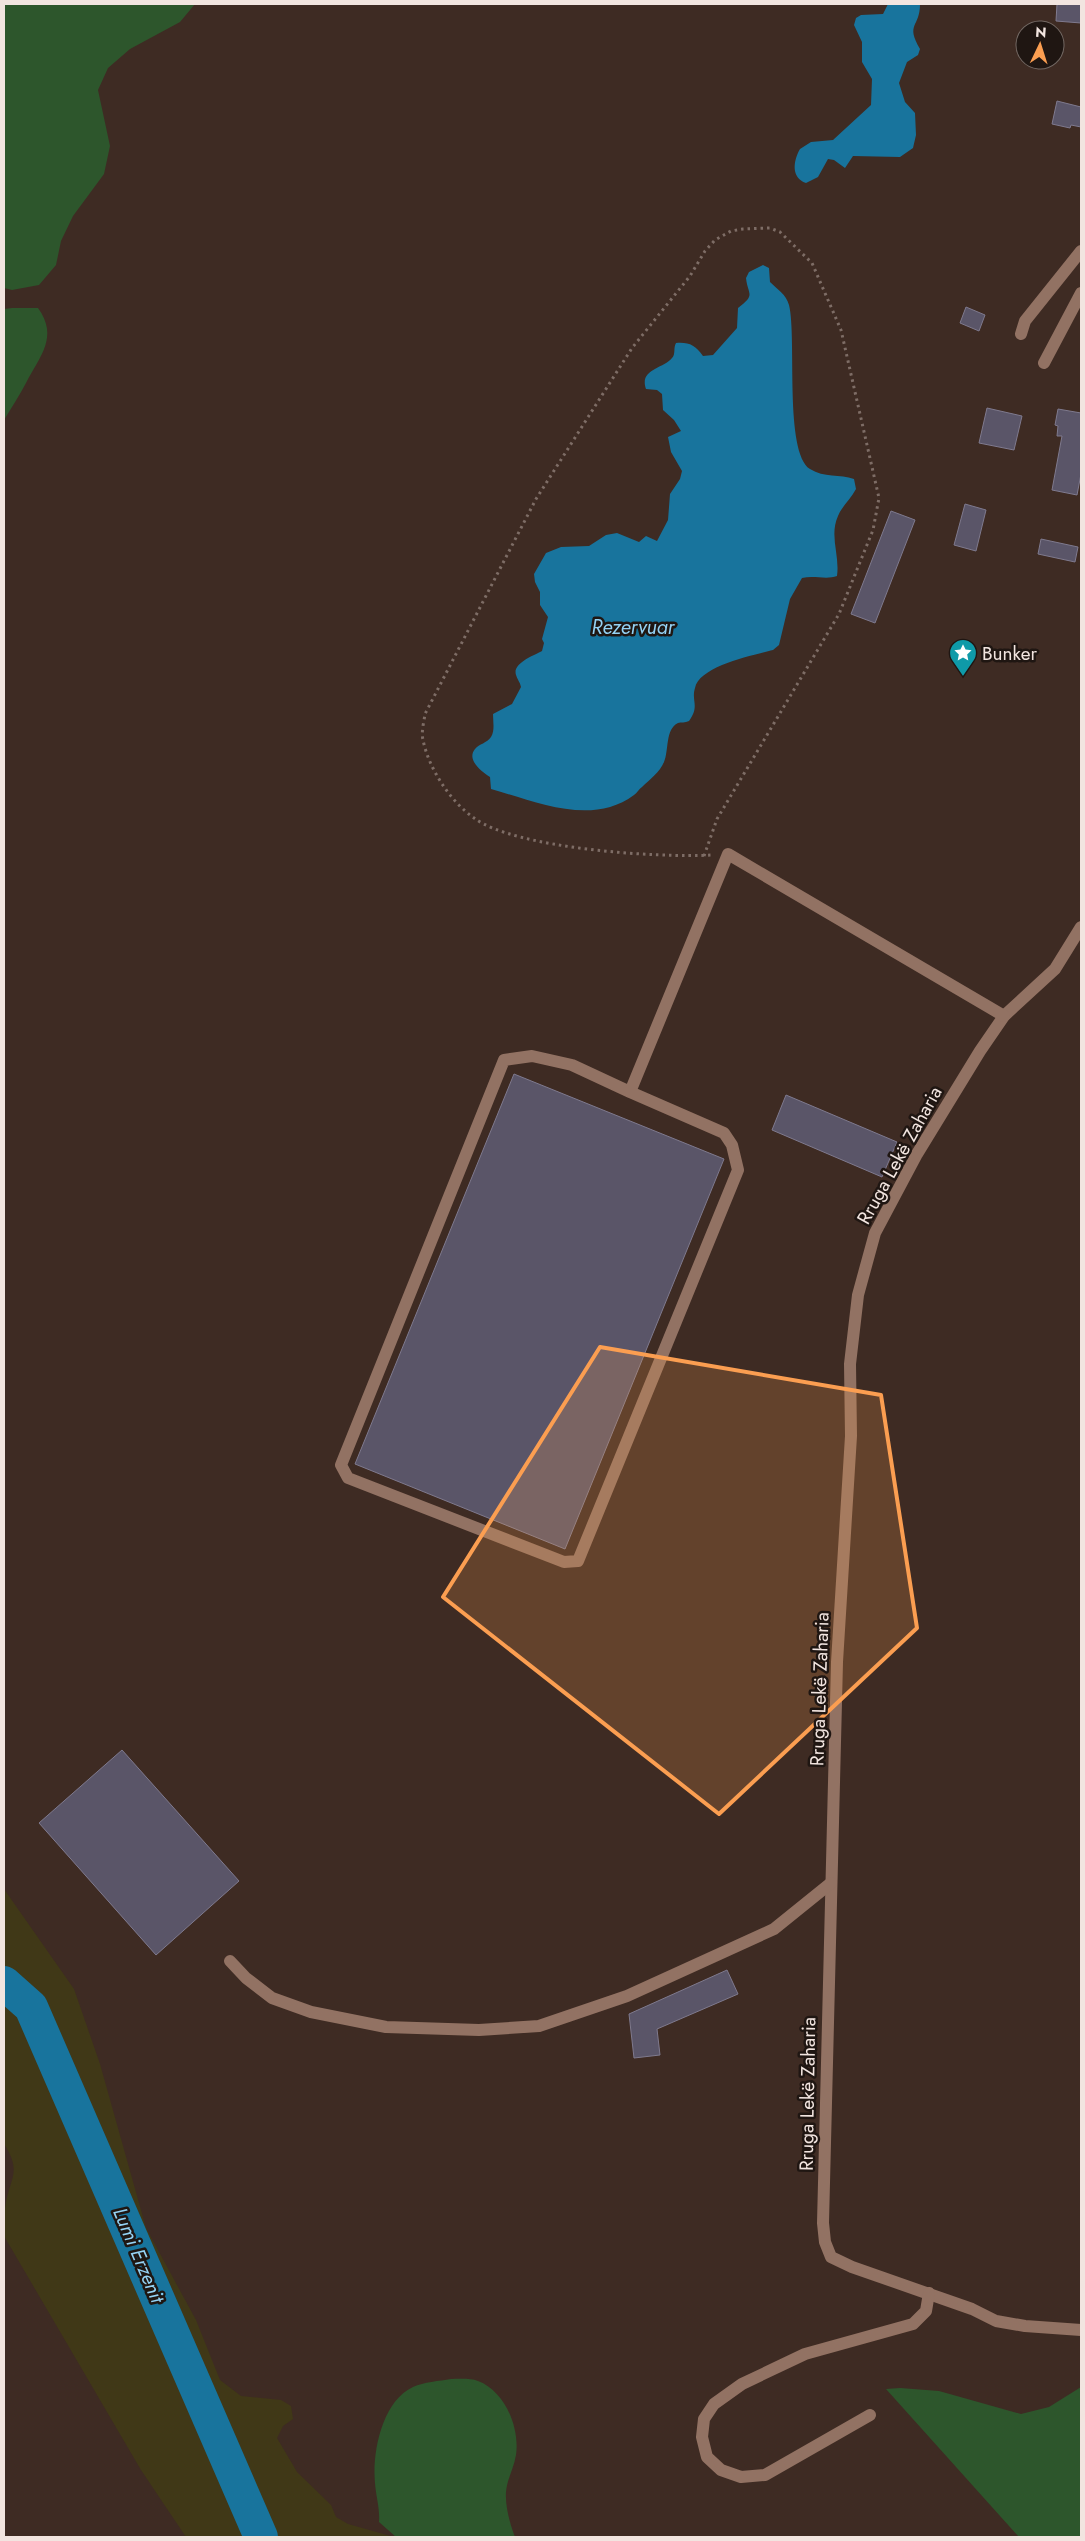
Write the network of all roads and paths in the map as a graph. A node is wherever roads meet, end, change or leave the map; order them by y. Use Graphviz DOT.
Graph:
graph roads {
  1 [pos="1081,251"];
  2 [pos="1081,293"];
  3 [pos="1021,334"];
  4 [pos="1044,363"];
  5 [pos="728,854"];
  6 [pos="704,856"];
  7 [pos="1081,927"];
  8 [pos="1004,1016"];
  9 [pos="630,1092"];
  10 [pos="831,1883"];
  11 [pos="230,1961"];
  12 [pos="929,2293"];
  13 [pos="1081,2330"];
  14 [pos="870,2415"];
  1 -- 3 [label="street"];
  2 -- 4 [label="street"];
  5 -- 6 [label="path"];
  5 -- 8 [label="street"];
  5 -- 9 [label="street"];
  6 -- 6 [label="path"];
  7 -- 8 [label="street, Rruga Lekë Zaharia"];
  8 -- 10 [label="street, Rruga Lekë Zaharia"];
  9 -- 9 [label="street"];
  10 -- 11 [label="street"];
  10 -- 12 [label="street, Rruga Lekë Zaharia"];
  12 -- 13 [label="street, Rruga Lekë Zaharia"];
  12 -- 14 [label="street"];
}
